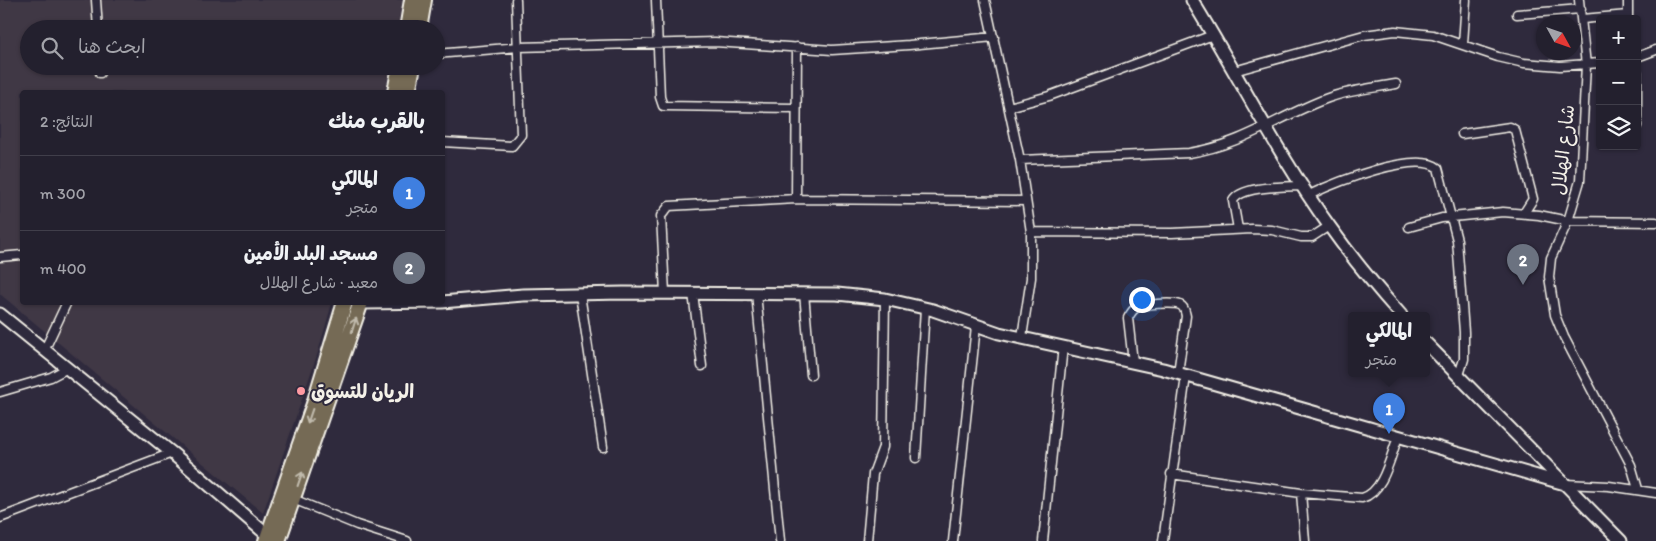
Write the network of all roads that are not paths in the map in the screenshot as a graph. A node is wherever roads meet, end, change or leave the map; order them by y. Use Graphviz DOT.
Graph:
graph roads {
  1 [pos="96,0"];
  2 [pos="412,0"];
  3 [pos="424,0"];
  4 [pos="516,0"];
  5 [pos="656,0"];
  6 [pos="985,0"];
  7 [pos="1192,0"];
  8 [pos="1466,0"];
  9 [pos="1580,0"];
  10 [pos="1628,0"];
  11 [pos="1580,9"];
  12 [pos="1517,14"];
  13 [pos="1628,15"];
  14 [pos="1582,18"];
  15 [pos="1596,18"];
  16 [pos="97,20"];
  17 [pos="409,20"];
  18 [pos="421,20"];
  19 [pos="1213,35"];
  20 [pos="994,37"];
  21 [pos="1464,44"];
  22 [pos="659,45"];
  23 [pos="518,47"];
  24 [pos="797,47"];
  25 [pos="1656,50"];
  26 [pos="445,53"];
  27 [pos="1641,56"];
  28 [pos="1596,64"];
  29 [pos="1586,65"];
  30 [pos="1234,71"];
  31 [pos="398,75"];
  32 [pos="411,75"];
  33 [pos="1396,84"];
  34 [pos="394,90"];
  35 [pos="408,90"];
  36 [pos="1010,107"];
  37 [pos="796,108"];
  38 [pos="1267,128"];
  39 [pos="1462,134"];
  40 [pos="445,142"];
  41 [pos="1020,160"];
  42 [pos="1306,190"];
  43 [pos="796,199"];
  44 [pos="1026,201"];
  45 [pos="1524,213"];
  46 [pos="1450,218"];
  47 [pos="1568,221"];
  48 [pos="1656,222"];
  49 [pos="1329,226"];
  50 [pos="1409,227"];
  51 [pos="1238,229"];
  52 [pos="1031,232"];
  53 [pos="20,255"];
  54 [pos="0,257"];
  55 [pos="665,293"];
  56 [pos="756,293"];
  57 [pos="804,293"];
  58 [pos="580,294"];
  59 [pos="694,294"];
  60 [pos="885,299"];
  61 [pos="445,302"];
  62 [pos="66,305"];
  63 [pos="344,305"];
  64 [pos="360,305"];
  65 [pos="925,308"];
  66 [pos="1398,312"];
  67 [pos="0,314"];
  68 [pos="976,326"];
  69 [pos="1022,337"];
  70 [pos="1063,346"];
  71 [pos="1430,347"];
  72 [pos="44,351"];
  73 [pos="1133,362"];
  74 [pos="702,366"];
  75 [pos="66,369"];
  76 [pos="1459,374"];
  77 [pos="811,375"];
  78 [pos="1182,375"];
  79 [pos="0,392"];
  80 [pos="1398,437"];
  81 [pos="603,447"];
  82 [pos="172,453"];
  83 [pos="916,458"];
  84 [pos="1171,474"];
  85 [pos="1565,484"];
  86 [pos="1638,489"];
  87 [pos="1301,493"];
  88 [pos="1656,493"];
  89 [pos="293,499"];
  90 [pos="0,518"];
  91 [pos="271,540"];
  92 [pos="407,541"];
  93 [pos="780,541"];
  94 [pos="867,541"];
  95 [pos="953,541"];
  96 [pos="1043,541"];
  97 [pos="1163,541"];
  98 [pos="1305,541"];
  99 [pos="1621,541"];
  1 -- 16 [label="street"];
  2 -- 17 [label="highway"];
  3 -- 18 [label="highway"];
  4 -- 23 [label="street"];
  5 -- 22 [label="street"];
  6 -- 20 [label="street"];
  7 -- 19 [label="street"];
  8 -- 21 [label="street"];
  9 -- 11 [label="street, شارع الهلال"];
  10 -- 13 [label="street"];
  11 -- 12 [label="street"];
  11 -- 14 [label="street, شارع الهلال"];
  14 -- 15 [label="street"];
  14 -- 29 [label="street, شارع الهلال"];
  19 -- 30 [label="street"];
  19 -- 36 [label="street"];
  20 -- 24 [label="street"];
  20 -- 36 [label="street"];
  21 -- 29 [label="street"];
  21 -- 30 [label="street"];
  22 -- 23 [label="street"];
  22 -- 24 [label="street"];
  22 -- 37 [label="street"];
  23 -- 26 [label="street"];
  23 -- 40 [label="street"];
  24 -- 37 [label="street"];
  25 -- 27 [label="street"];
  28 -- 29 [label="street"];
  29 -- 47 [label="street, شارع الهلال"];
  30 -- 38 [label="street"];
  31 -- 34 [label="highway"];
  32 -- 35 [label="highway"];
  33 -- 38 [label="street"];
  36 -- 41 [label="street"];
  37 -- 43 [label="street"];
  38 -- 41 [label="street"];
  38 -- 42 [label="street"];
  39 -- 45 [label="street"];
  41 -- 44 [label="street"];
  42 -- 46 [label="street"];
  42 -- 49 [label="street"];
  42 -- 51 [label="street"];
  43 -- 44 [label="street"];
  43 -- 55 [label="street"];
  44 -- 52 [label="street"];
  45 -- 46 [label="street"];
  45 -- 47 [label="street"];
  46 -- 50 [label="street"];
  46 -- 76 [label="street"];
  47 -- 48 [label="street"];
  47 -- 86 [label="street, شارع الهلال"];
  49 -- 51 [label="street"];
  49 -- 66 [label="street"];
  51 -- 52 [label="street"];
  52 -- 69 [label="street"];
  53 -- 54 [label="street"];
  55 -- 58 [label="street"];
  55 -- 59 [label="street"];
  56 -- 57 [label="street"];
  56 -- 59 [label="street"];
  56 -- 93 [label="street"];
  57 -- 60 [label="street"];
  57 -- 77 [label="street"];
  58 -- 61 [label="street"];
  58 -- 81 [label="street"];
  59 -- 74 [label="street"];
  60 -- 65 [label="street"];
  60 -- 94 [label="street"];
  62 -- 72 [label="street"];
  63 -- 91 [label="highway, one-way"];
  89 -- 64 [label="highway, one-way"];
  65 -- 68 [label="street"];
  65 -- 83 [label="street"];
  67 -- 72 [label="street"];
  68 -- 69 [label="street"];
  68 -- 95 [label="street"];
  69 -- 70 [label="street"];
  70 -- 73 [label="street"];
  70 -- 96 [label="street"];
  71 -- 76 [label="street"];
  72 -- 75 [label="street"];
  73 -- 78 [label="street"];
  73 -- 78 [label="street"];
  75 -- 79 [label="street"];
  75 -- 82 [label="street"];
  76 -- 85 [label="street"];
  78 -- 80 [label="street"];
  78 -- 84 [label="street"];
  80 -- 85 [label="street"];
  80 -- 87 [label="street"];
  82 -- 90 [label="street"];
  82 -- 91 [label="street"];
  84 -- 87 [label="street"];
  84 -- 97 [label="street"];
  85 -- 86 [label="street"];
  85 -- 99 [label="street"];
  86 -- 88 [label="street"];
  87 -- 98 [label="street"];
  89 -- 91 [label="highway"];
  89 -- 92 [label="street"];
}
